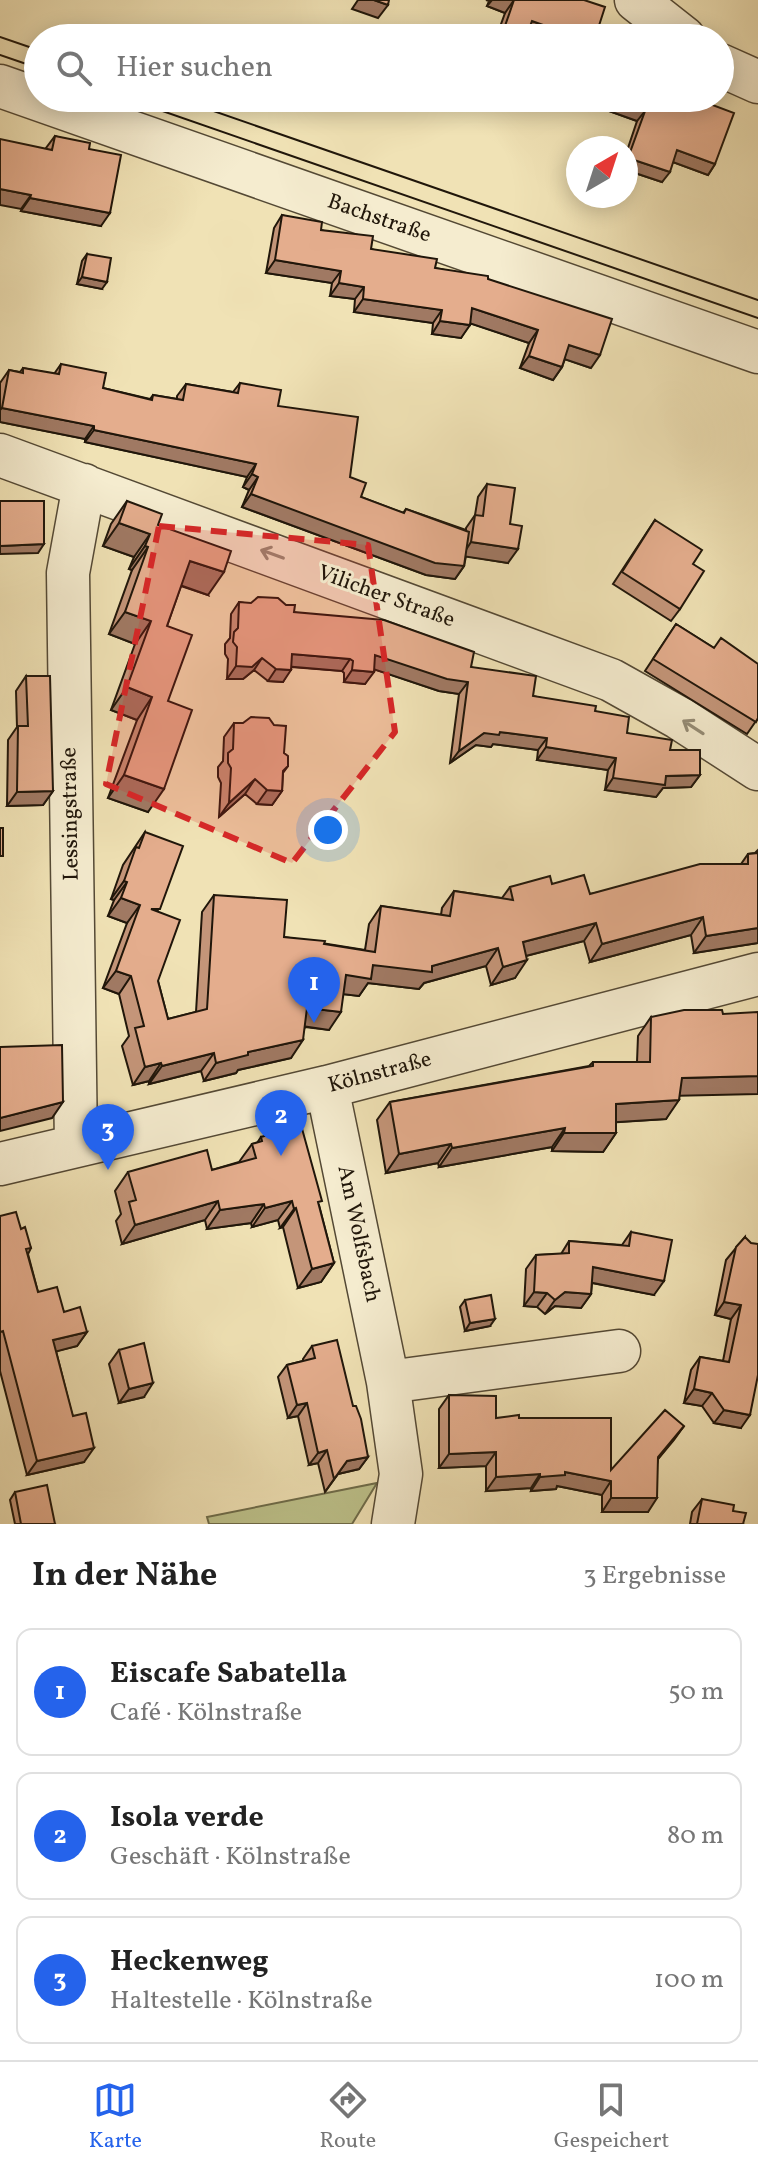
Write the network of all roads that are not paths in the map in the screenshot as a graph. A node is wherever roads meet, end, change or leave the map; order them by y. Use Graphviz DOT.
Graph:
graph roads {
  1 [pos="636,0"];
  2 [pos="666,24"];
  3 [pos="734,71"];
  4 [pos="758,82"];
  5 [pos="0,86"];
  6 [pos="24,94"];
  7 [pos="74,112"];
  8 [pos="758,352"];
  9 [pos="0,455"];
  10 [pos="84,485"];
  11 [pos="758,769"];
  12 [pos="758,974"];
  13 [pos="327,1087"];
  14 [pos="76,1145"];
  15 [pos="0,1164"];
  16 [pos="619,1351"];
  17 [pos="388,1382"];
  18 [pos="393,1524"];
  1 -- 2 [label="street"];
  3 -- 4 [label="street"];
  5 -- 6 [label="street, Bachstraße"];
  7 -- 8 [label="street, Bachstraße"];
  9 -- 10 [label="street, Vilicher Straße"];
  11 -- 10 [label="street, Vilicher Straße, one-way"];
  10 -- 14 [label="street, Lessingstraße"];
  12 -- 13 [label="street, Kölnstraße"];
  13 -- 14 [label="street, Kölnstraße"];
  13 -- 17 [label="street, Am Wolfsbach"];
  14 -- 15 [label="street, Kölnstraße"];
  16 -- 17 [label="street"];
  17 -- 18 [label="street, Am Wolfsbach"];
}
